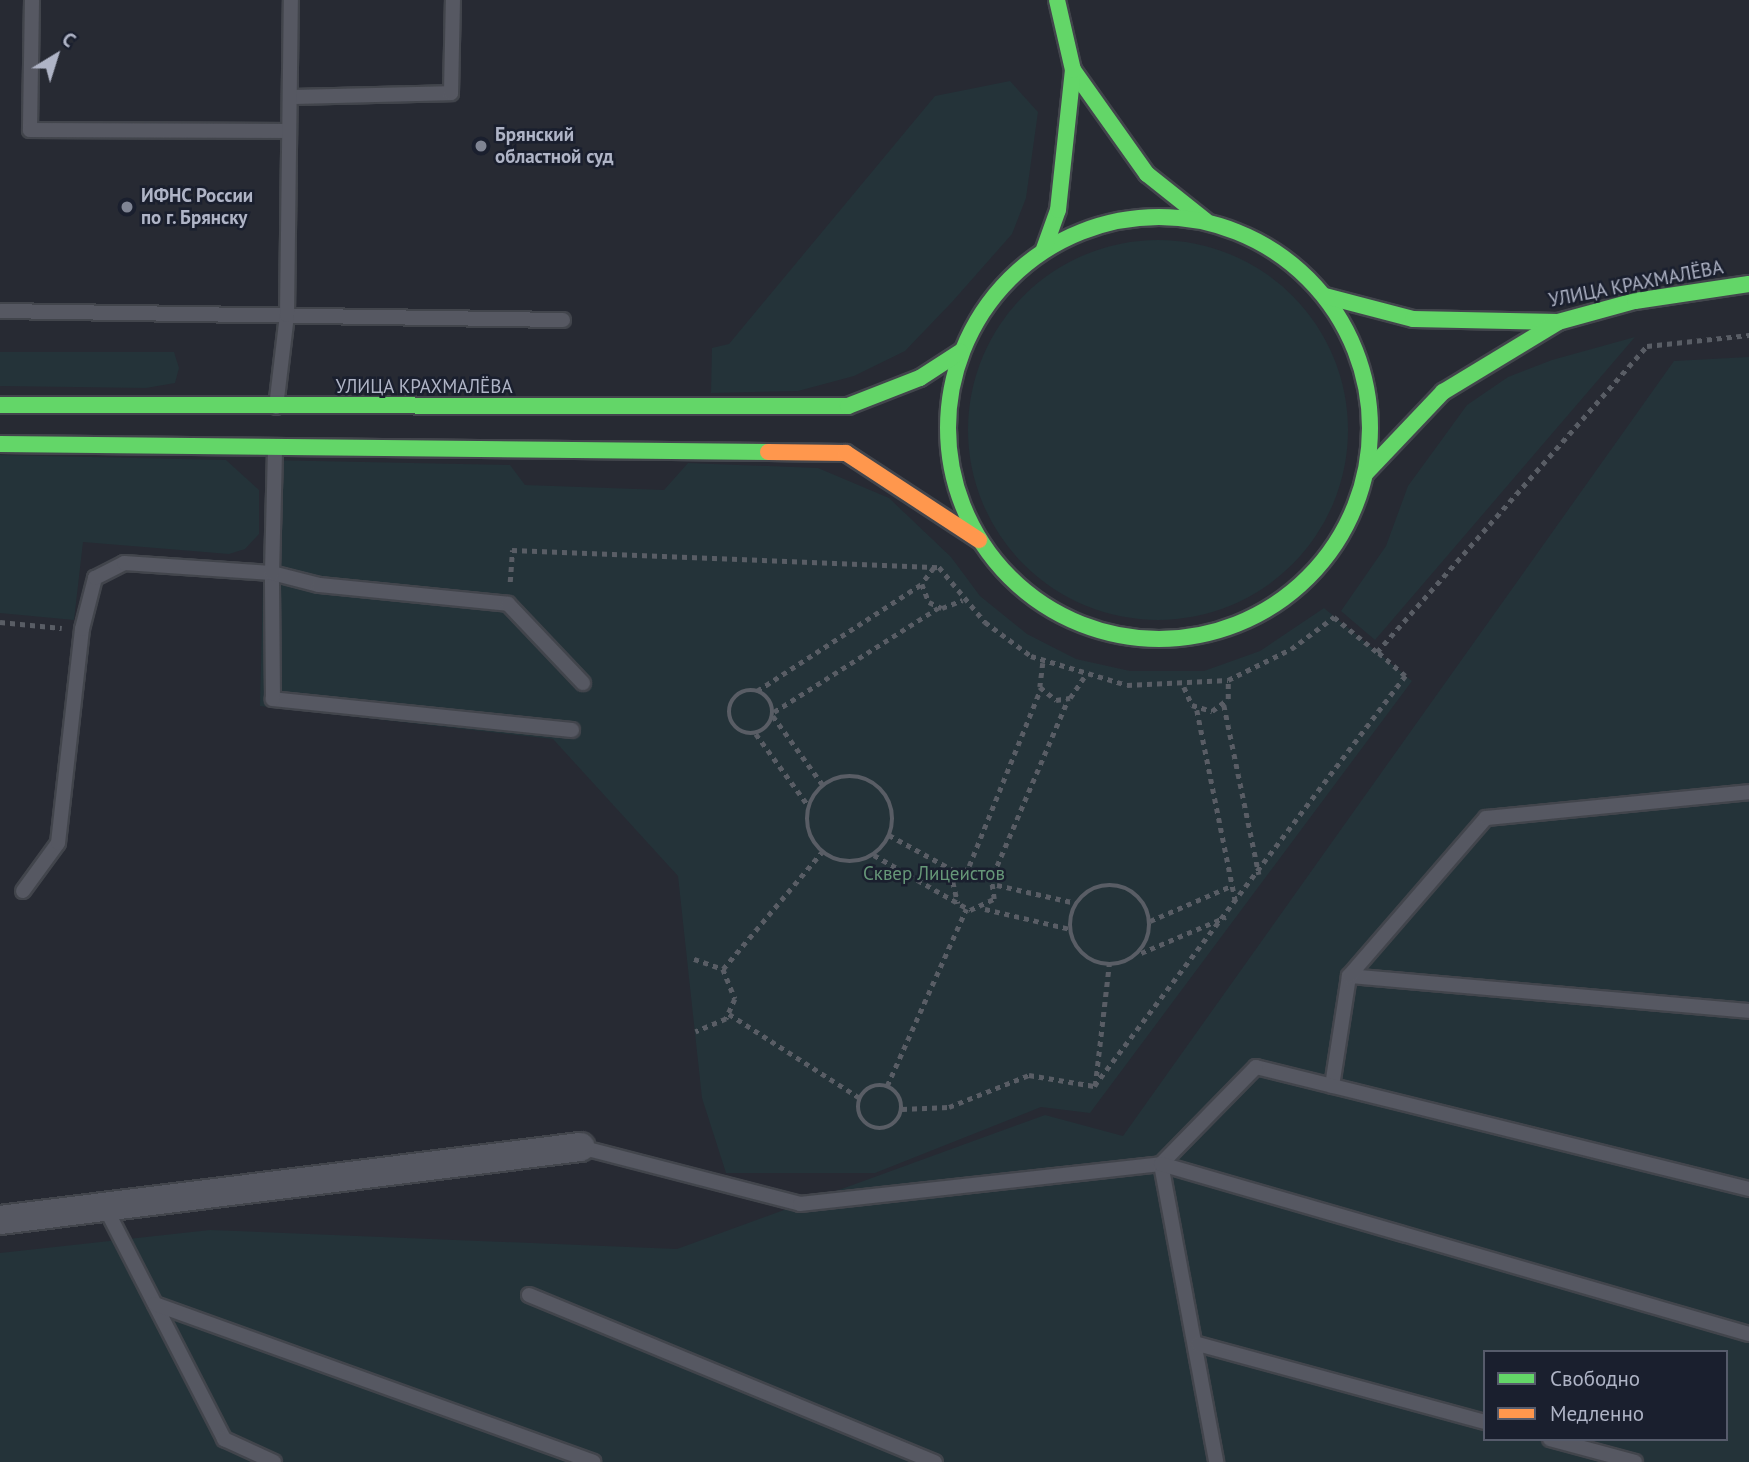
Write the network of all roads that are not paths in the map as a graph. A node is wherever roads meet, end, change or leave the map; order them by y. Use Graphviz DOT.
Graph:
graph roads {
  1 [pos="32,0"];
  2 [pos="291,0"];
  3 [pos="453,0"];
  4 [pos="1057,0"];
  5 [pos="1073,71"];
  6 [pos="289,97"];
  7 [pos="289,131"];
  8 [pos="1206,221"];
  9 [pos="1044,249"];
  10 [pos="1749,284"];
  11 [pos="1325,296"];
  12 [pos="0,311"];
  13 [pos="287,315"];
  14 [pos="563,320"];
  15 [pos="1558,322"];
  16 [pos="960,352"];
  17 [pos="0,405"];
  18 [pos="276,428"];
  19 [pos="0,444"];
  20 [pos="1366,473"];
  21 [pos="979,540"];
  22 [pos="272,573"];
  23 [pos="583,683"];
  24 [pos="572,730"];
  25 [pos="1749,792"];
  26 [pos="23,891"];
  27 [pos="1349,976"];
  28 [pos="1749,1012"];
  29 [pos="1332,1086"];
  30 [pos="580,1147"];
  31 [pos="1161,1164"];
  32 [pos="1749,1189"];
  33 [pos="106,1209"];
  34 [pos="0,1220"];
  35 [pos="529,1295"];
  36 [pos="155,1304"];
  37 [pos="1749,1334"];
  38 [pos="1198,1344"];
  39 [pos="1483,1421"];
  40 [pos="1557,1441"];
  41 [pos="274,1462"];
  42 [pos="593,1462"];
  43 [pos="935,1462"];
  44 [pos="1216,1462"];
  45 [pos="1635,1462"];
  1 -- 7 [label="lane"];
  2 -- 6 [label="lane"];
  3 -- 6 [label="lane"];
  4 -- 5 [label="main road"];
  5 -- 8 [label="main road"];
  5 -- 9 [label="main road"];
  6 -- 7 [label="lane"];
  7 -- 13 [label="lane"];
  8 -- 9 [label="main road, УЛИЦА КРАХМАЛЁВА"];
  8 -- 11 [label="main road, УЛИЦА КРАХМАЛЁВА"];
  9 -- 16 [label="main road, УЛИЦА КРАХМАЛЁВА"];
  10 -- 15 [label="main road, УЛИЦА КРАХМАЛЁВА"];
  11 -- 15 [label="main road, УЛИЦА КРАХМАЛЁВА"];
  11 -- 20 [label="main road, УЛИЦА КРАХМАЛЁВА"];
  12 -- 13 [label="lane"];
  13 -- 14 [label="lane"];
  13 -- 18 [label="lane"];
  15 -- 20 [label="main road"];
  16 -- 18 [label="main road, УЛИЦА КРАХМАЛЁВА"];
  16 -- 21 [label="main road, УЛИЦА КРАХМАЛЁВА"];
  17 -- 18 [label="main road, УЛИЦА КРАХМАЛЁВА"];
  18 -- 19 [label="main road"];
  18 -- 21 [label="main road, УЛИЦА КРАХМАЛЁВА"];
  18 -- 22 [label="lane"];
  20 -- 21 [label="main road, УЛИЦА КРАХМАЛЁВА"];
  22 -- 23 [label="lane"];
  22 -- 24 [label="lane"];
  22 -- 26 [label="lane"];
  25 -- 27 [label="lane"];
  27 -- 28 [label="lane"];
  27 -- 29 [label="lane"];
  29 -- 31 [label="lane"];
  29 -- 32 [label="lane"];
  30 -- 31 [label="lane"];
  30 -- 33 [label="street"];
  31 -- 37 [label="lane"];
  31 -- 38 [label="lane"];
  33 -- 34 [label="street"];
  33 -- 36 [label="lane"];
  35 -- 43 [label="lane"];
  36 -- 41 [label="lane"];
  36 -- 42 [label="lane"];
  38 -- 39 [label="lane"];
  38 -- 44 [label="lane"];
  40 -- 45 [label="lane"];
}
